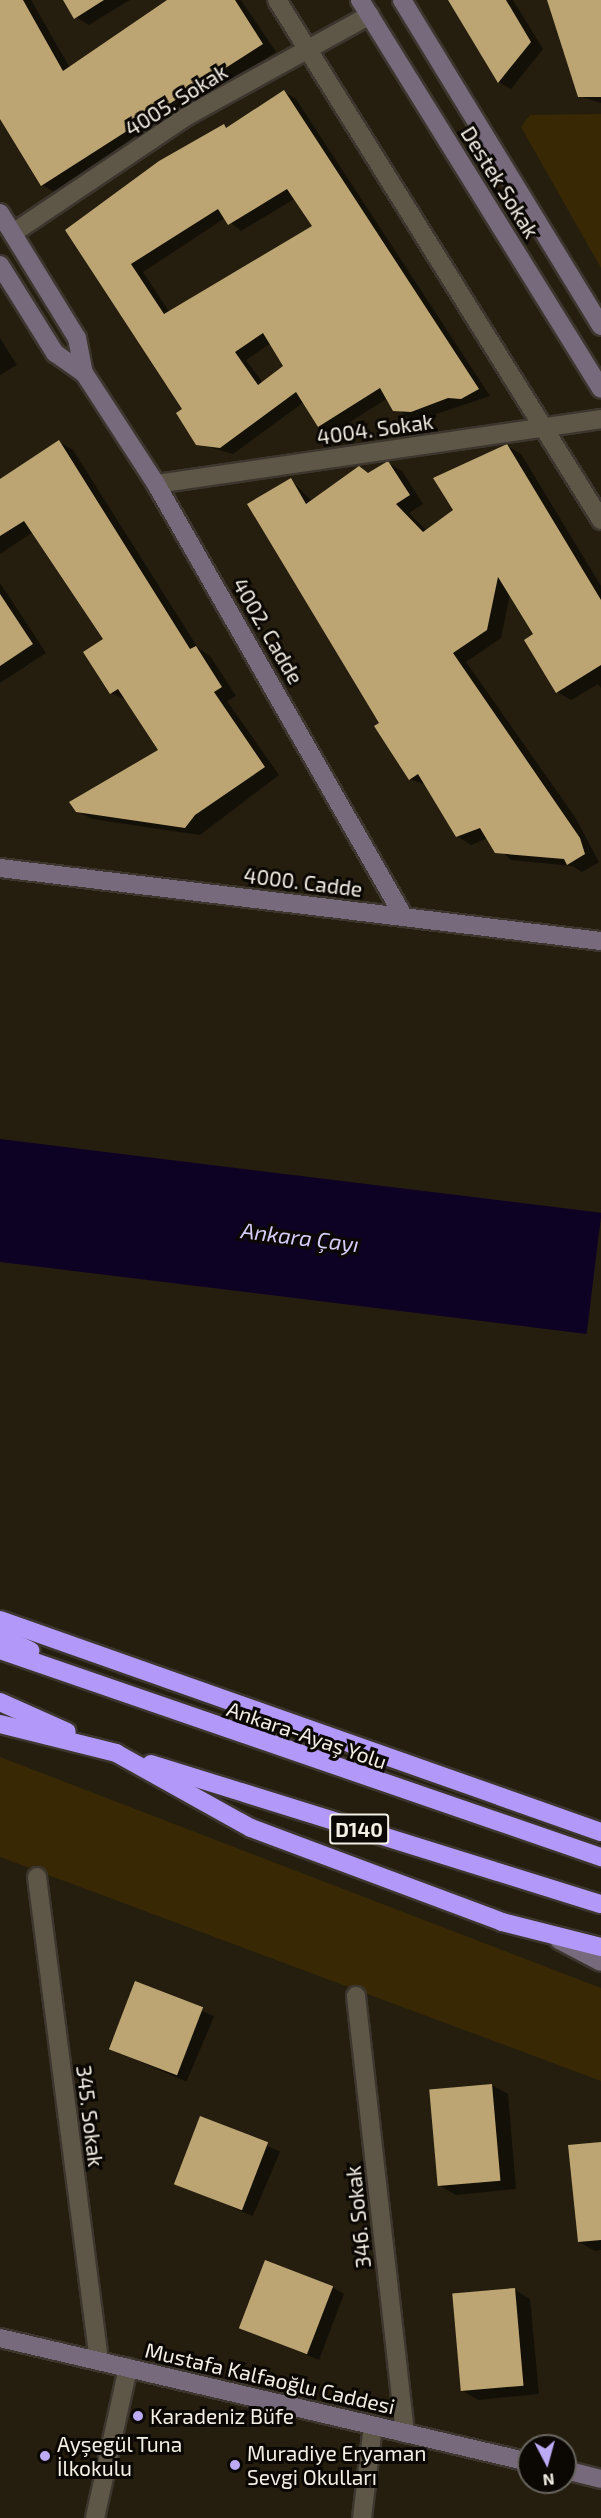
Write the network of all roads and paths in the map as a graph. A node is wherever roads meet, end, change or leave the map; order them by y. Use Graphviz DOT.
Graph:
graph roads {
  1 [pos="277,0"];
  2 [pos="402,0"];
  3 [pos="365,8"];
  4 [pos="308,49"];
  5 [pos="0,213"];
  6 [pos="13,233"];
  7 [pos="0,265"];
  8 [pos="601,326"];
  9 [pos="84,373"];
  10 [pos="601,388"];
  11 [pos="601,419"];
  12 [pos="542,428"];
  13 [pos="156,484"];
  14 [pos="601,520"];
  15 [pos="0,868"];
  16 [pos="404,917"];
  17 [pos="601,941"];
  18 [pos="0,1620"];
  19 [pos="0,1636"];
  20 [pos="0,1650"];
  21 [pos="107,1690"];
  22 [pos="0,1702"];
  23 [pos="0,1724"];
  24 [pos="116,1753"];
  25 [pos="601,1832"];
  26 [pos="601,1857"];
  27 [pos="37,1877"];
  28 [pos="601,1904"];
  29 [pos="547,1934"];
  30 [pos="601,1947"];
  31 [pos="601,1962"];
  32 [pos="356,1996"];
  33 [pos="0,2338"];
  34 [pos="99,2361"];
  35 [pos="128,2368"];
  36 [pos="373,2426"];
  37 [pos="405,2433"];
  38 [pos="517,2459"];
  39 [pos="577,2473"];
  40 [pos="601,2479"];
  41 [pos="95,2518"];
  42 [pos="362,2518"];
  1 -- 4 [label="street"];
  2 -- 8 [label="street, Destek Sokak"];
  3 -- 4 [label="street, 4005. Sokak"];
  3 -- 10 [label="street, Destek Sokak"];
  4 -- 6 [label="street, 4005. Sokak"];
  4 -- 12 [label="street"];
  5 -- 6 [label="street, 4002. Cadde"];
  6 -- 9 [label="street, 4002. Cadde"];
  7 -- 9 [label="street, 4002. Cadde"];
  9 -- 13 [label="street, 4002. Cadde"];
  11 -- 12 [label="street, 4004. Sokak"];
  12 -- 13 [label="street, 4004. Sokak"];
  12 -- 14 [label="street"];
  13 -- 16 [label="street, 4002. Cadde"];
  15 -- 16 [label="street, 4000. Cadde"];
  16 -- 17 [label="street, 4000. Cadde"];
  18 -- 25 [label="highway"];
  19 -- 21 [label="highway"];
  20 -- 21 [label="highway, Ankara-Ayaş Yolu / D140"];
  21 -- 26 [label="highway, Ankara-Ayaş Yolu / D140"];
  22 -- 24 [label="highway, D140"];
  23 -- 24 [label="highway"];
  24 -- 28 [label="highway, D140"];
  24 -- 29 [label="highway"];
  27 -- 34 [label="street, 345. Sokak"];
  29 -- 30 [label="highway"];
  29 -- 31 [label="street"];
  32 -- 37 [label="street, 346. Sokak"];
  33 -- 34 [label="street, Mustafa Kalfaoğlu Caddesi"];
  34 -- 35 [label="street, Mustafa Kalfaoğlu Caddesi"];
  35 -- 36 [label="street, Mustafa Kalfaoğlu Caddesi"];
  35 -- 41 [label="street"];
  36 -- 37 [label="street, Mustafa Kalfaoğlu Caddesi"];
  36 -- 42 [label="street"];
  37 -- 38 [label="street, Mustafa Kalfaoğlu Caddesi"];
  39 -- 40 [label="street"];
}
